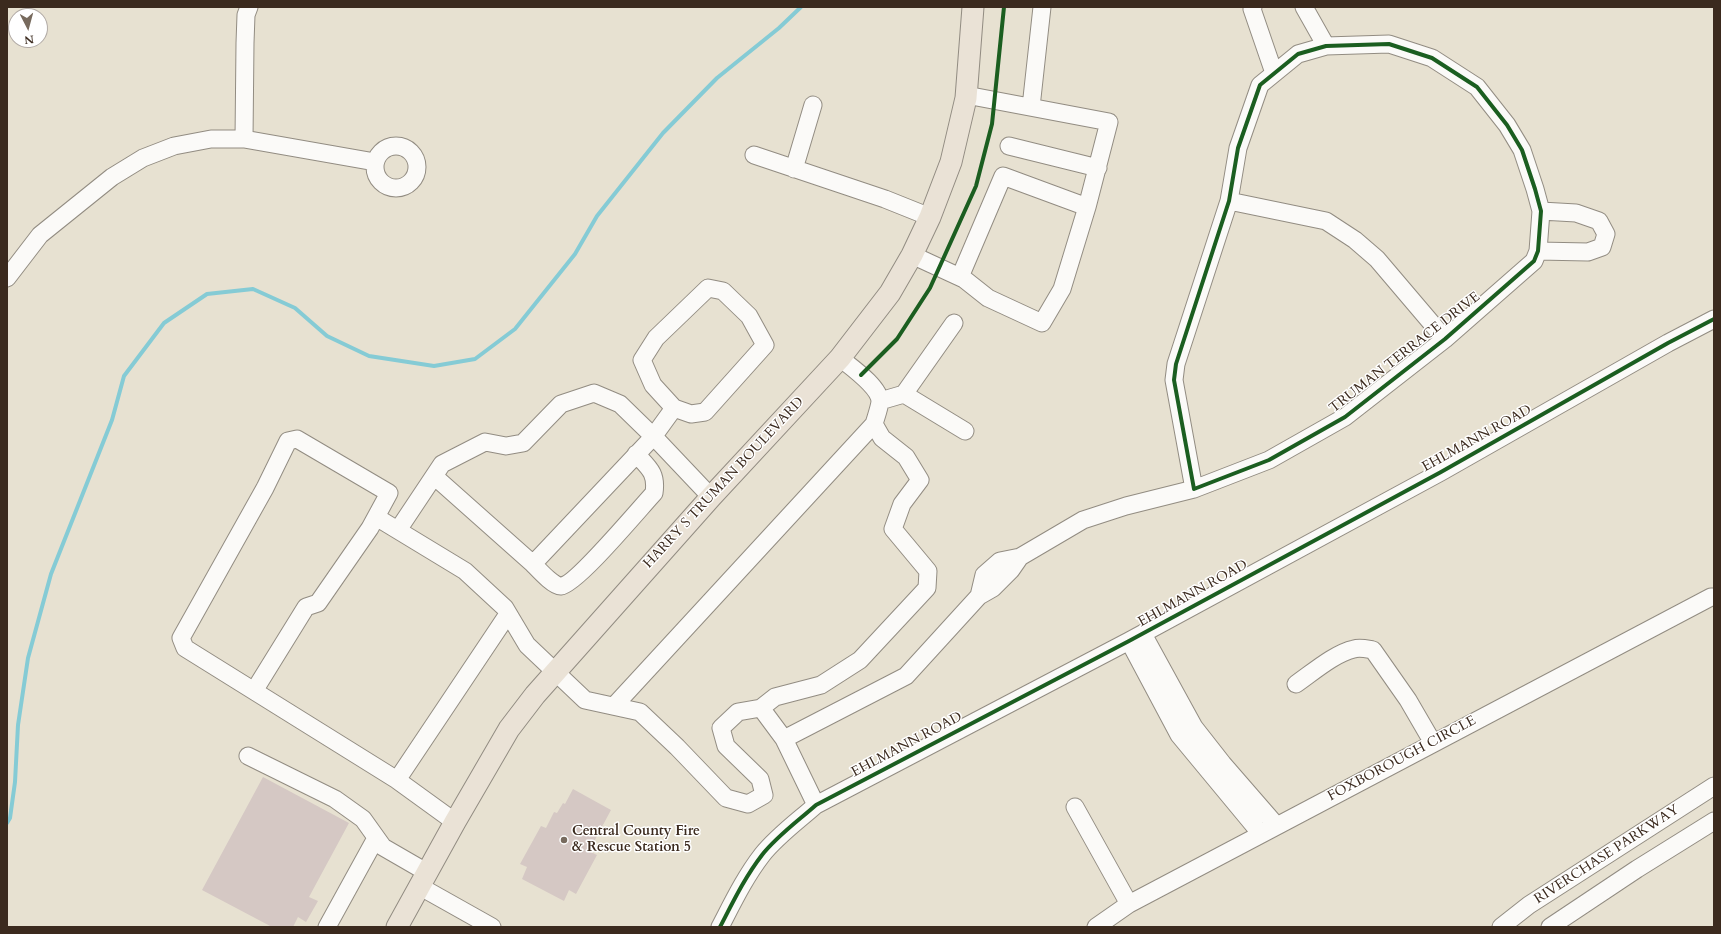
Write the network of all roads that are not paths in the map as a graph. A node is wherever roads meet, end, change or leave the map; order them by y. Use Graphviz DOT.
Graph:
graph roads {
  1 [pos="249,7"];
  2 [pos="973,7"];
  3 [pos="1042,7"];
  4 [pos="1253,7"];
  5 [pos="1304,7"];
  6 [pos="1326,46"];
  7 [pos="1274,73"];
  8 [pos="966,95"];
  9 [pos="813,104"];
  10 [pos="1031,107"];
  11 [pos="244,139"];
  12 [pos="1010,146"];
  13 [pos="754,156"];
  14 [pos="376,162"];
  15 [pos="794,168"];
  16 [pos="1098,168"];
  17 [pos="1229,201"];
  18 [pos="1087,208"];
  19 [pos="1541,211"];
  20 [pos="930,217"];
  21 [pos="1538,251"];
  22 [pos="912,255"];
  23 [pos="960,277"];
  24 [pos="7,278"];
  25 [pos="1714,319"];
  26 [pos="954,323"];
  27 [pos="1445,338"];
  28 [pos="840,358"];
  29 [pos="904,394"];
  30 [pos="880,401"];
  31 [pos="674,408"];
  32 [pos="874,424"];
  33 [pos="965,431"];
  34 [pos="653,437"];
  35 [pos="636,454"];
  36 [pos="434,476"];
  37 [pos="1194,490"];
  38 [pos="710,497"];
  39 [pos="376,517"];
  40 [pos="398,530"];
  41 [pos="532,564"];
  42 [pos="1712,597"];
  43 [pos="508,614"];
  44 [pos="1136,638"];
  45 [pos="555,671"];
  46 [pos="1296,684"];
  47 [pos="254,691"];
  48 [pos="614,706"];
  49 [pos="761,708"];
  50 [pos="784,739"];
  51 [pos="1432,743"];
  52 [pos="248,756"];
  53 [pos="397,780"];
  54 [pos="1714,786"];
  55 [pos="816,805"];
  56 [pos="1075,807"];
  57 [pos="1714,821"];
  58 [pos="455,822"];
  59 [pos="1276,825"];
  60 [pos="1261,834"];
  61 [pos="376,838"];
  62 [pos="423,880"];
  63 [pos="1129,904"];
  64 [pos="327,927"];
  65 [pos="397,927"];
  66 [pos="492,927"];
  67 [pos="720,927"];
  68 [pos="1096,927"];
  69 [pos="1501,927"];
  70 [pos="1550,927"];
  1 -- 11 [label="street"];
  2 -- 8 [label="main road, HARRY S TRUMAN BOULEVARD"];
  3 -- 10 [label="street"];
  4 -- 7 [label="street"];
  5 -- 6 [label="street"];
  6 -- 7 [label="street"];
  6 -- 19 [label="street"];
  7 -- 17 [label="street"];
  8 -- 10 [label="street"];
  8 -- 20 [label="main road, HARRY S TRUMAN BOULEVARD"];
  9 -- 15 [label="street"];
  10 -- 16 [label="street"];
  11 -- 14 [label="street"];
  11 -- 24 [label="street"];
  12 -- 16 [label="street"];
  13 -- 15 [label="street"];
  15 -- 20 [label="street"];
  16 -- 18 [label="street"];
  17 -- 27 [label="street"];
  17 -- 37 [label="street"];
  18 -- 23 [label="street"];
  18 -- 23 [label="street"];
  19 -- 21 [label="street"];
  19 -- 21 [label="street"];
  20 -- 22 [label="main road, HARRY S TRUMAN BOULEVARD"];
  21 -- 27 [label="street, TRUMAN TERRACE DRIVE"];
  22 -- 23 [label="street"];
  22 -- 28 [label="main road, HARRY S TRUMAN BOULEVARD"];
  25 -- 44 [label="street, EHLMANN ROAD"];
  26 -- 29 [label="street"];
  27 -- 37 [label="street, TRUMAN TERRACE DRIVE"];
  28 -- 30 [label="street"];
  28 -- 38 [label="main road, HARRY S TRUMAN BOULEVARD"];
  29 -- 30 [label="street"];
  29 -- 33 [label="street"];
  30 -- 32 [label="street"];
  31 -- 31 [label="street"];
  31 -- 34 [label="street"];
  32 -- 48 [label="street"];
  32 -- 49 [label="street"];
  34 -- 35 [label="street"];
  34 -- 36 [label="street"];
  34 -- 38 [label="street"];
  35 -- 41 [label="street"];
  35 -- 41 [label="street"];
  36 -- 40 [label="street"];
  36 -- 41 [label="street"];
  37 -- 50 [label="street, TRUMAN TERRACE DRIVE"];
  38 -- 45 [label="main road, HARRY S TRUMAN BOULEVARD"];
  39 -- 40 [label="street"];
  39 -- 47 [label="street"];
  39 -- 47 [label="street"];
  40 -- 43 [label="street"];
  42 -- 51 [label="street, FOXBOROUGH CIRCLE"];
  43 -- 45 [label="street"];
  43 -- 53 [label="street"];
  44 -- 55 [label="street, EHLMANN ROAD"];
  44 -- 59 [label="street"];
  44 -- 60 [label="street"];
  45 -- 48 [label="street"];
  45 -- 58 [label="main road, HARRY S TRUMAN BOULEVARD"];
  46 -- 51 [label="street"];
  47 -- 53 [label="street"];
  48 -- 49 [label="street"];
  49 -- 50 [label="street"];
  50 -- 55 [label="street"];
  51 -- 59 [label="street, FOXBOROUGH CIRCLE"];
  52 -- 61 [label="street"];
  53 -- 58 [label="street"];
  54 -- 69 [label="street, RIVERCHASE PARKWAY"];
  55 -- 67 [label="street, EHLMANN ROAD"];
  56 -- 63 [label="street"];
  57 -- 70 [label="street, RIVERCHASE PARKWAY"];
  58 -- 62 [label="main road, HARRY S TRUMAN BOULEVARD"];
  59 -- 60 [label="street, FOXBOROUGH CIRCLE"];
  60 -- 63 [label="street, FOXBOROUGH CIRCLE"];
  61 -- 62 [label="street"];
  61 -- 64 [label="street"];
  62 -- 65 [label="main road, HARRY S TRUMAN BOULEVARD"];
  62 -- 66 [label="street"];
  63 -- 68 [label="street, FOXBOROUGH CIRCLE"];
}
